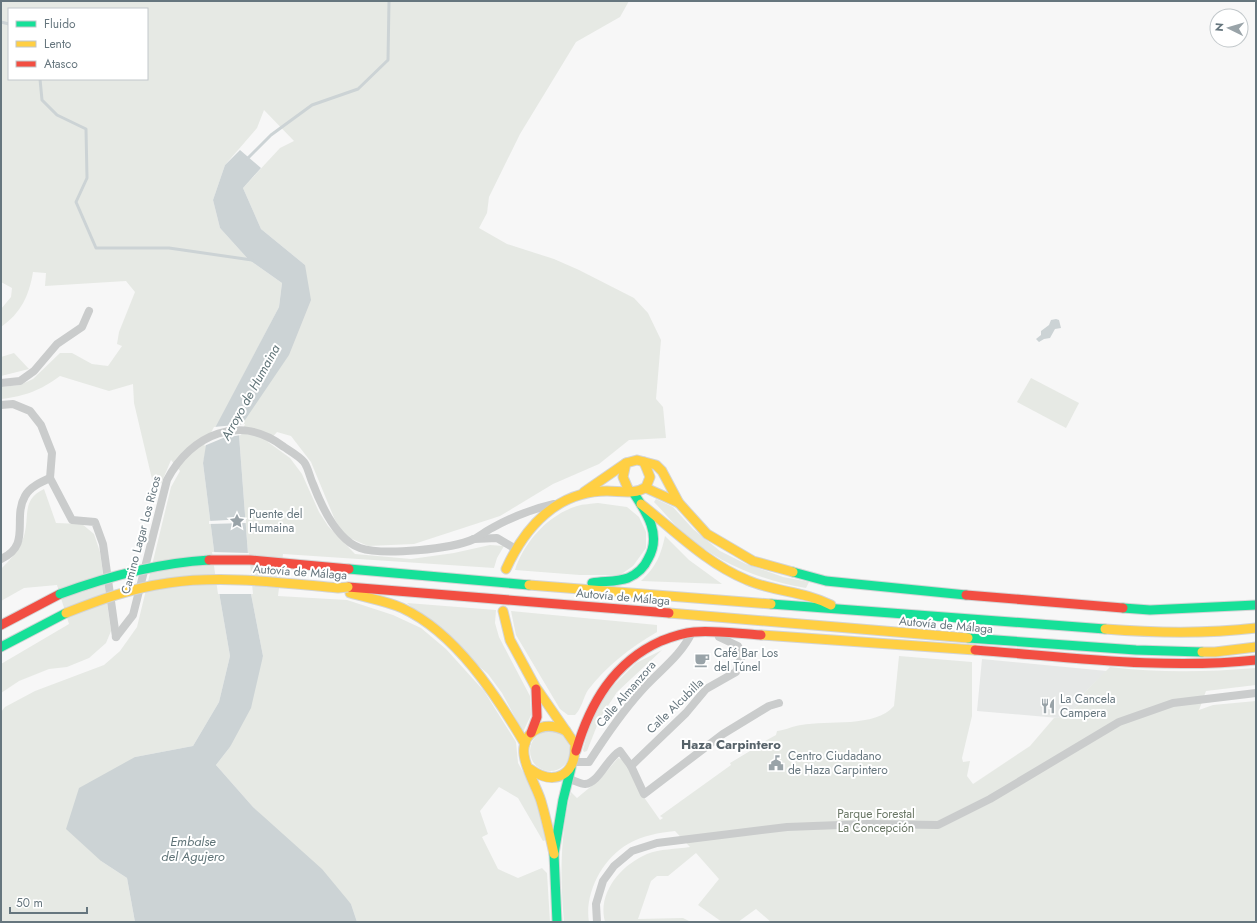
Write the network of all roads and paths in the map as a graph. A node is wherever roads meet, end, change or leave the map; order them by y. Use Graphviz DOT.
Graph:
graph roads {
  1 [pos="89,311"];
  2 [pos="1,383"];
  3 [pos="1,405"];
  4 [pos="644,462"];
  5 [pos="626,463"];
  6 [pos="50,478"];
  7 [pos="646,488"];
  8 [pos="631,491"];
  9 [pos="582,494"];
  10 [pos="679,503"];
  11 [pos="557,504"];
  12 [pos="641,504"];
  13 [pos="473,539"];
  14 [pos="514,548"];
  15 [pos="1,559"];
  16 [pos="506,569"];
  17 [pos="560,588"];
  18 [pos="348,590"];
  19 [pos="1256,605"];
  20 [pos="841,609"];
  21 [pos="503,611"];
  22 [pos="1,625"];
  23 [pos="1256,628"];
  24 [pos="693,632"];
  25 [pos="718,632"];
  26 [pos="1,647"];
  27 [pos="1256,647"];
  28 [pos="1256,660"];
  29 [pos="536,686"];
  30 [pos="1256,693"];
  31 [pos="779,703"];
  32 [pos="566,731"];
  33 [pos="531,733"];
  34 [pos="525,744"];
  35 [pos="576,751"];
  36 [pos="573,765"];
  37 [pos="631,766"];
  38 [pos="530,769"];
  39 [pos="569,779"];
  40 [pos="554,854"];
  41 [pos="557,922"];
  42 [pos="596,922"];
  1 -- 2 [label="street"];
  3 -- 6 [label="street"];
  4 -- 5 [label="main road"];
  4 -- 7 [label="main road"];
  4 -- 10 [label="main road"];
  5 -- 8 [label="main road"];
  5 -- 9 [label="main road"];
  6 -- 13 [label="street, Camino Lagar Los Ricos"];
  6 -- 15 [label="street"];
  7 -- 8 [label="main road"];
  7 -- 10 [label="main road"];
  8 -- 9 [label="main road"];
  8 -- 12 [label="main road"];
  9 -- 11 [label="main road"];
  10 -- 19 [label="main road"];
  11 -- 13 [label="street, Camino Lagar Los Ricos"];
  11 -- 14 [label="main road"];
  12 -- 17 [label="main road"];
  12 -- 20 [label="main road"];
  13 -- 14 [label="street"];
  14 -- 16 [label="main road"];
  17 -- 20 [label="main road, Autovía de Málaga"];
  17 -- 22 [label="main road, Autovía de Málaga, bridge"];
  18 -- 26 [label="main road, Autovía de Málaga, bridge"];
  18 -- 27 [label="main road, Autovía de Málaga"];
  18 -- 34 [label="main road"];
  20 -- 23 [label="main road, Autovía de Málaga"];
  21 -- 29 [label="main road"];
  24 -- 25 [label="main road"];
  24 -- 35 [label="main road"];
  24 -- 36 [label="street, Calle Almanzora"];
  25 -- 28 [label="main road"];
  25 -- 37 [label="street, Calle Alcubilla"];
  29 -- 32 [label="main road"];
  29 -- 33 [label="main road"];
  30 -- 42 [label="street"];
  31 -- 37 [label="street"];
  32 -- 33 [label="main road"];
  32 -- 35 [label="main road"];
  33 -- 34 [label="main road"];
  34 -- 38 [label="main road"];
  35 -- 36 [label="main road"];
  36 -- 38 [label="main road"];
  36 -- 39 [label="main road"];
  37 -- 39 [label="street"];
  38 -- 40 [label="main road"];
  39 -- 40 [label="main road"];
  40 -- 41 [label="main road"];
}
